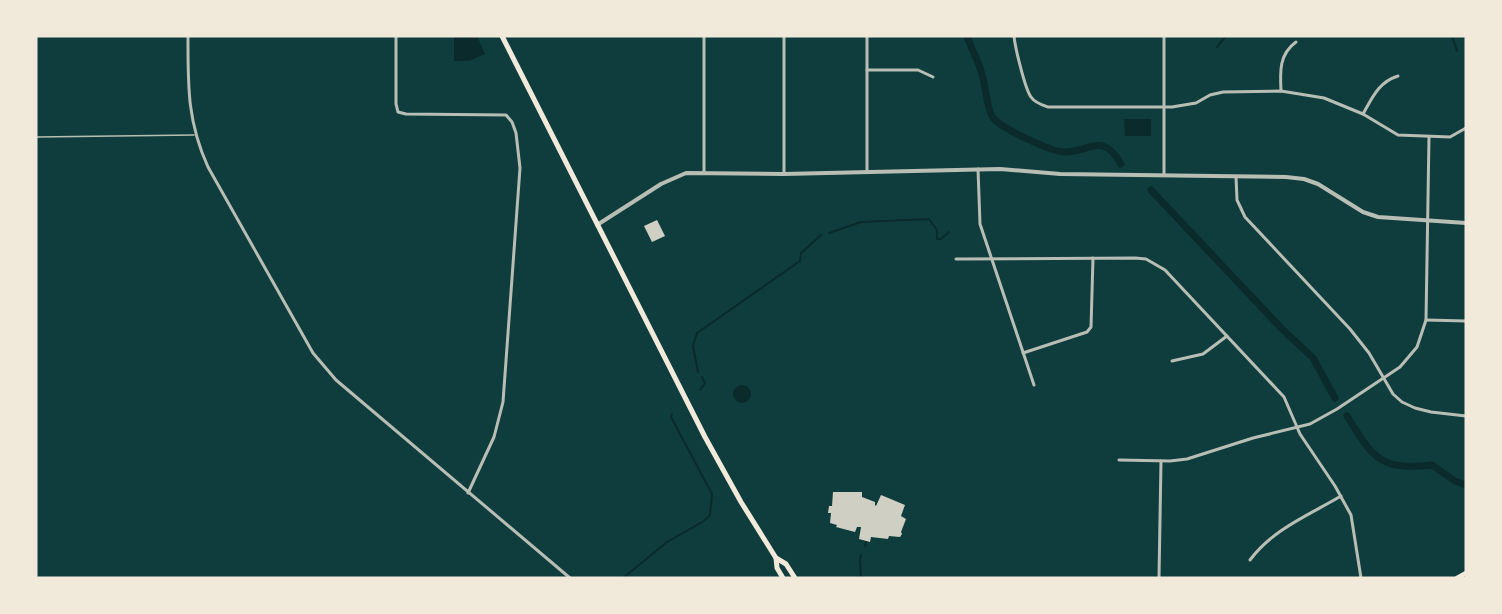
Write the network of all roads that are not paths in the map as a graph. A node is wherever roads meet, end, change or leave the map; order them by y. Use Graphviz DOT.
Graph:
graph roads {
  1 [pos="188,36"];
  2 [pos="396,36"];
  3 [pos="502,36"];
  4 [pos="704,36"];
  5 [pos="784,36"];
  6 [pos="867,36"];
  7 [pos="1014,36"];
  8 [pos="1164,36"];
  9 [pos="1296,42"];
  10 [pos="867,70"];
  11 [pos="1398,76"];
  12 [pos="933,77"];
  13 [pos="1281,91"];
  14 [pos="1164,108"];
  15 [pos="1363,114"];
  16 [pos="1466,128"];
  17 [pos="195,135"];
  18 [pos="36,137"];
  19 [pos="1429,137"];
  20 [pos="978,169"];
  21 [pos="867,171"];
  22 [pos="704,172"];
  23 [pos="784,174"];
  24 [pos="1164,175"];
  25 [pos="1236,177"];
  26 [pos="1427,220"];
  27 [pos="1466,223"];
  28 [pos="597,225"];
  29 [pos="1093,258"];
  30 [pos="991,259"];
  31 [pos="956,260"];
  32 [pos="1426,320"];
  33 [pos="1466,321"];
  34 [pos="1227,336"];
  35 [pos="1023,353"];
  36 [pos="1172,361"];
  37 [pos="1384,378"];
  38 [pos="1034,385"];
  39 [pos="1466,416"];
  40 [pos="1297,427"];
  41 [pos="1119,460"];
  42 [pos="1161,461"];
  43 [pos="468,493"];
  44 [pos="1341,496"];
  45 [pos="776,558"];
  46 [pos="1250,560"];
  47 [pos="1466,573"];
  48 [pos="570,578"];
  49 [pos="783,578"];
  50 [pos="795,578"];
  51 [pos="1160,578"];
  52 [pos="1361,578"];
  53 [pos="1457,578"];
  1 -- 17 [label="street"];
  2 -- 43 [label="street"];
  3 -- 28 [label="main road"];
  4 -- 22 [label="street"];
  5 -- 23 [label="street"];
  6 -- 10 [label="street"];
  7 -- 14 [label="street"];
  8 -- 14 [label="street"];
  9 -- 13 [label="street"];
  10 -- 12 [label="street"];
  10 -- 21 [label="street"];
  11 -- 15 [label="street"];
  13 -- 14 [label="street"];
  13 -- 15 [label="street"];
  14 -- 24 [label="street"];
  15 -- 19 [label="street"];
  16 -- 19 [label="street"];
  17 -- 18 [label="lane"];
  17 -- 43 [label="street"];
  19 -- 26 [label="street"];
  20 -- 21 [label="street"];
  20 -- 24 [label="street"];
  20 -- 30 [label="street"];
  21 -- 23 [label="street"];
  22 -- 23 [label="street"];
  22 -- 28 [label="street"];
  24 -- 25 [label="street"];
  25 -- 26 [label="street"];
  25 -- 37 [label="street"];
  26 -- 27 [label="street"];
  26 -- 32 [label="street"];
  28 -- 45 [label="main road"];
  29 -- 30 [label="street"];
  29 -- 34 [label="street"];
  29 -- 35 [label="street"];
  30 -- 31 [label="street"];
  30 -- 35 [label="street"];
  32 -- 33 [label="street"];
  32 -- 37 [label="street"];
  34 -- 36 [label="street"];
  34 -- 40 [label="street"];
  35 -- 38 [label="street"];
  37 -- 39 [label="street"];
  37 -- 40 [label="street"];
  40 -- 42 [label="street"];
  40 -- 44 [label="street"];
  41 -- 42 [label="street"];
  42 -- 51 [label="street"];
  43 -- 48 [label="street"];
  44 -- 46 [label="street"];
  44 -- 52 [label="street"];
  45 -- 49 [label="main road"];
  45 -- 50 [label="main road"];
  47 -- 53 [label="main road"];
}
